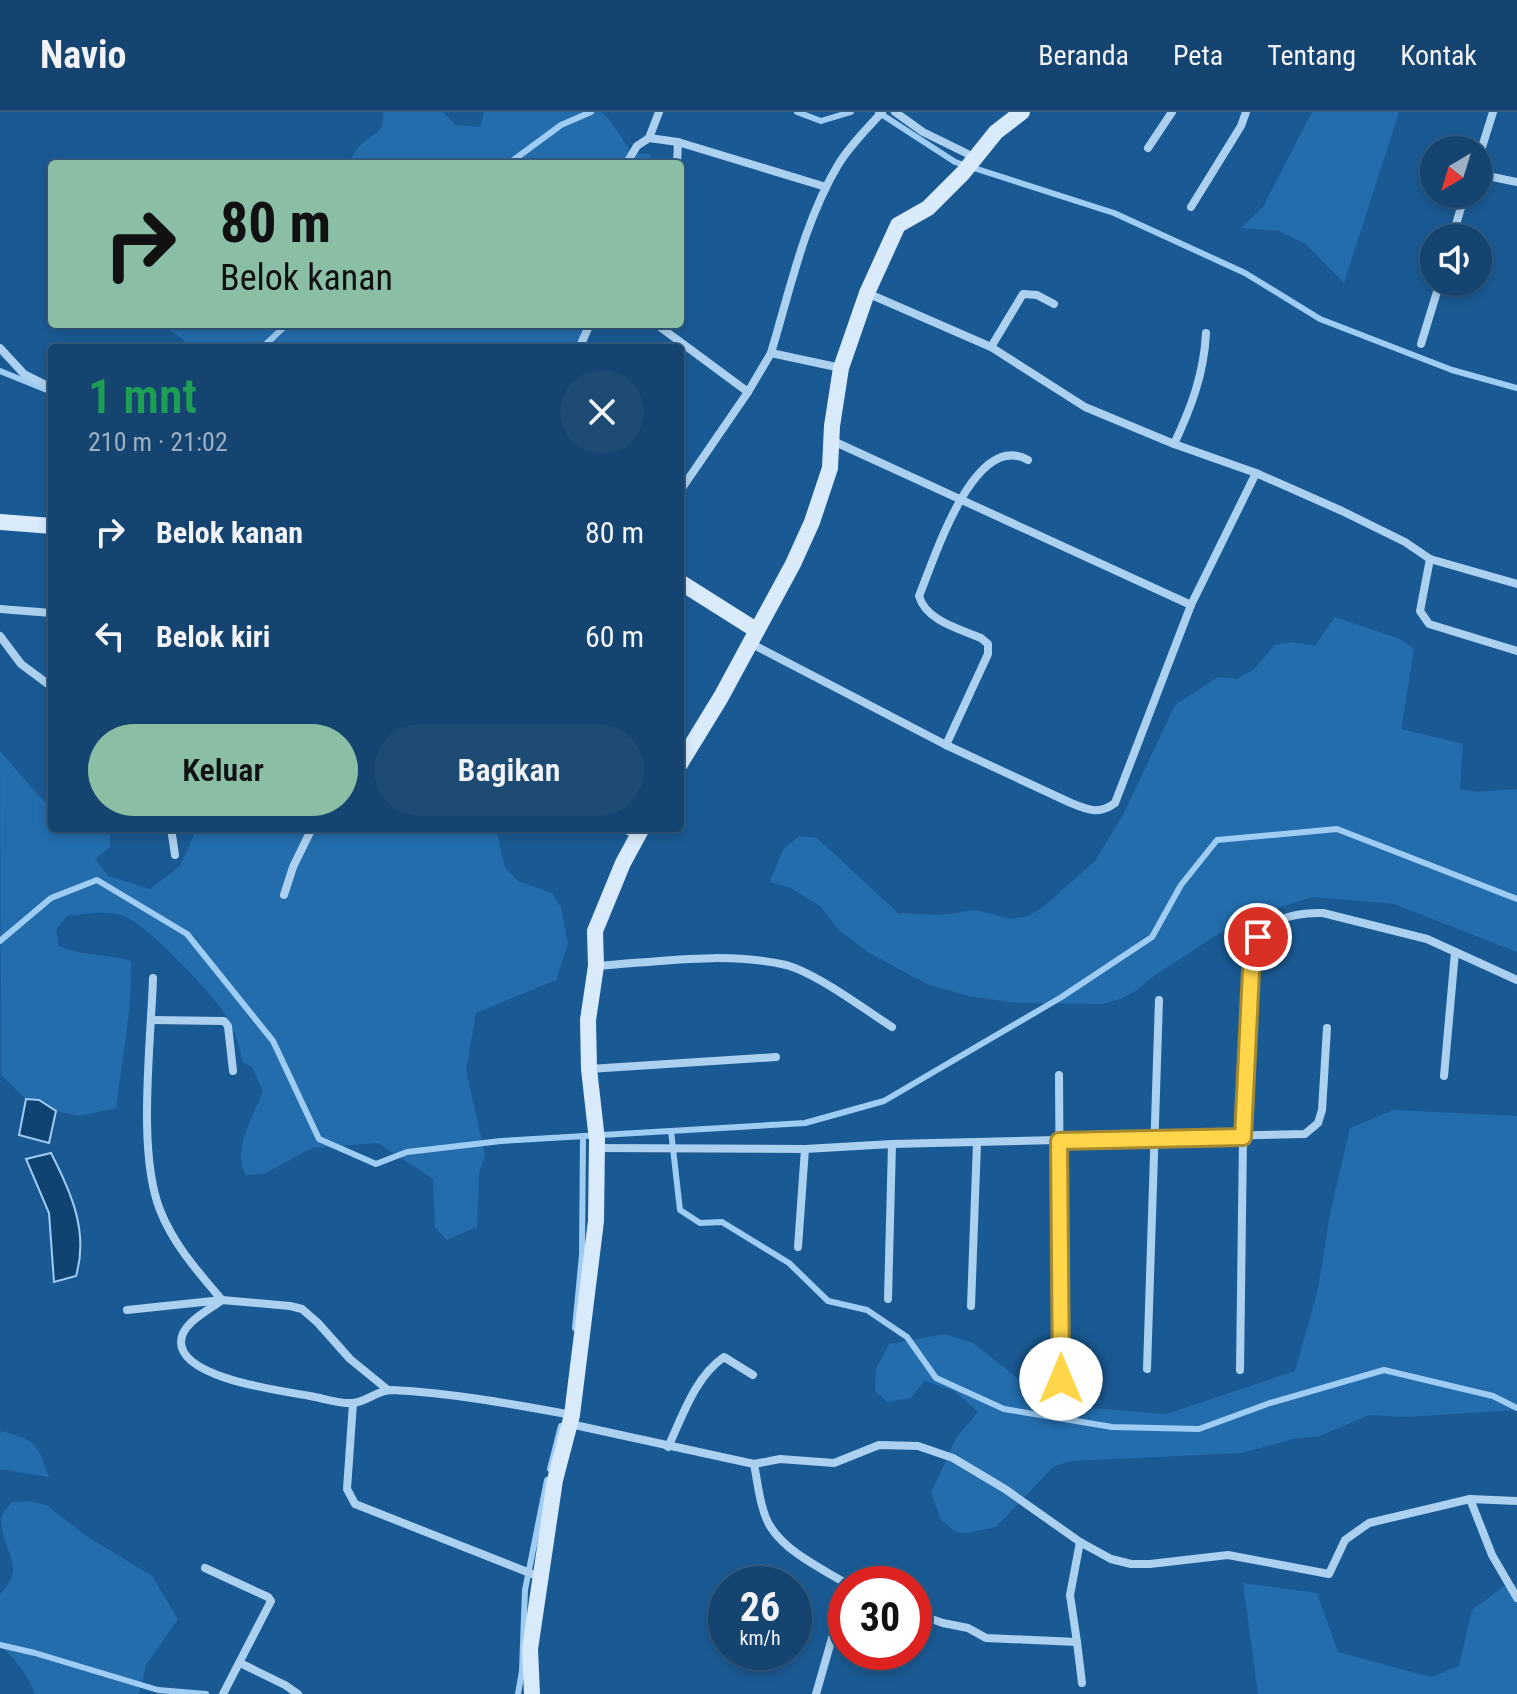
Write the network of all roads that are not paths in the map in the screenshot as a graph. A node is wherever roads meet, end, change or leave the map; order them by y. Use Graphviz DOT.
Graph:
graph roads {
  1 [pos="659,112"];
  2 [pos="882,112"];
  3 [pos="895,112"];
  4 [pos="1022,112"];
  5 [pos="1172,112"];
  6 [pos="1246,112"];
  7 [pos="1493,112"];
  8 [pos="1486,136"];
  9 [pos="649,138"];
  10 [pos="678,142"];
  11 [pos="1148,148"];
  12 [pos="628,160"];
  13 [pos="677,160"];
  14 [pos="969,164"];
  15 [pos="1492,177"];
  16 [pos="1517,182"];
  17 [pos="826,187"];
  18 [pos="1191,207"];
  19 [pos="867,293"];
  20 [pos="1436,296"];
  21 [pos="1054,304"];
  22 [pos="661,328"];
  23 [pos="1206,333"];
  24 [pos="683,344"];
  25 [pos="1421,344"];
  26 [pos="684,345"];
  27 [pos="991,347"];
  28 [pos="0,348"];
  29 [pos="771,353"];
  30 [pos="841,368"];
  31 [pos="48,386"];
  32 [pos="748,392"];
  33 [pos="833,441"];
  34 [pos="1174,444"];
  35 [pos="1028,460"];
  36 [pos="1256,473"];
  37 [pos="684,485"];
  38 [pos="960,499"];
  39 [pos="0,522"];
  40 [pos="48,526"];
  41 [pos="1430,559"];
  42 [pos="1517,584"];
  43 [pos="684,585"];
  44 [pos="1191,605"];
  45 [pos="0,609"];
  46 [pos="48,613"];
  47 [pos="0,636"];
  48 [pos="753,636"];
  49 [pos="1517,651"];
  50 [pos="48,684"];
  51 [pos="946,745"];
  52 [pos="684,757"];
  53 [pos="172,832"];
  54 [pos="309,832"];
  55 [pos="640,832"];
  56 [pos="175,855"];
  57 [pos="284,895"];
  58 [pos="1455,952"];
  59 [pos="596,966"];
  60 [pos="153,978"];
  61 [pos="1517,980"];
  62 [pos="1159,1000"];
  63 [pos="152,1020"];
  64 [pos="892,1027"];
  65 [pos="1327,1028"];
  66 [pos="776,1057"];
  67 [pos="589,1069"];
  68 [pos="233,1071"];
  69 [pos="1059,1075"];
  70 [pos="1444,1076"];
  71 [pos="1243,1137"];
  72 [pos="597,1139"];
  73 [pos="1156,1140"];
  74 [pos="1059,1141"];
  75 [pos="977,1143"];
  76 [pos="892,1144"];
  77 [pos="805,1149"];
  78 [pos="798,1247"];
  79 [pos="888,1299"];
  80 [pos="222,1300"];
  81 [pos="971,1306"];
  82 [pos="127,1310"];
  83 [pos="1147,1369"];
  84 [pos="1240,1370"];
  85 [pos="753,1375"];
  86 [pos="1061,1379"];
  87 [pos="388,1390"];
  88 [pos="353,1403"];
  89 [pos="567,1416"];
  90 [pos="668,1447"];
  91 [pos="754,1464"];
  92 [pos="1470,1499"];
  93 [pos="1517,1501"];
  94 [pos="1080,1542"];
  95 [pos="205,1568"];
  96 [pos="828,1574"];
  97 [pos="536,1576"];
  98 [pos="1517,1598"];
  99 [pos="932,1619"];
  100 [pos="1077,1642"];
  101 [pos="828,1651"];
  102 [pos="240,1663"];
  103 [pos="1082,1683"];
  104 [pos="223,1694"];
  105 [pos="298,1694"];
  106 [pos="532,1694"];
  107 [pos="816,1694"];
  1 -- 9 [label="street"];
  2 -- 17 [label="street"];
  3 -- 14 [label="street"];
  4 -- 14 [label="street"];
  5 -- 11 [label="street"];
  6 -- 18 [label="street"];
  7 -- 8 [label="street"];
  9 -- 10 [label="street"];
  9 -- 12 [label="street"];
  10 -- 13 [label="street"];
  10 -- 17 [label="street"];
  14 -- 19 [label="street"];
  15 -- 16 [label="street"];
  17 -- 29 [label="street"];
  19 -- 27 [label="street"];
  19 -- 30 [label="street"];
  20 -- 25 [label="street"];
  21 -- 27 [label="street"];
  22 -- 24 [label="street"];
  23 -- 34 [label="street"];
  26 -- 32 [label="street"];
  27 -- 34 [label="street"];
  28 -- 31 [label="street"];
  29 -- 30 [label="street"];
  29 -- 32 [label="street"];
  30 -- 33 [label="street"];
  32 -- 37 [label="street"];
  33 -- 38 [label="street"];
  33 -- 48 [label="street"];
  34 -- 36 [label="street"];
  35 -- 38 [label="street"];
  36 -- 41 [label="street"];
  36 -- 44 [label="street"];
  38 -- 44 [label="street"];
  38 -- 51 [label="street"];
  39 -- 40 [label="street"];
  41 -- 42 [label="street"];
  41 -- 49 [label="street"];
  43 -- 48 [label="street"];
  44 -- 51 [label="street"];
  45 -- 46 [label="street"];
  47 -- 50 [label="street"];
  48 -- 51 [label="street"];
  48 -- 52 [label="street"];
  53 -- 56 [label="street"];
  54 -- 57 [label="street"];
  55 -- 59 [label="street"];
  58 -- 61 [label="street"];
  58 -- 70 [label="street"];
  58 -- 71 [label="street"];
  59 -- 64 [label="street"];
  59 -- 67 [label="street"];
  60 -- 63 [label="street"];
  62 -- 73 [label="street"];
  63 -- 68 [label="street"];
  63 -- 80 [label="street"];
  65 -- 71 [label="street"];
  66 -- 67 [label="street"];
  67 -- 72 [label="street"];
  69 -- 74 [label="street"];
  71 -- 73 [label="street"];
  71 -- 84 [label="street"];
  72 -- 77 [label="street"];
  72 -- 89 [label="street"];
  73 -- 74 [label="street"];
  73 -- 83 [label="street"];
  74 -- 75 [label="street"];
  74 -- 86 [label="street"];
  75 -- 76 [label="street"];
  75 -- 81 [label="street"];
  76 -- 77 [label="street"];
  76 -- 79 [label="street"];
  77 -- 78 [label="street"];
  80 -- 82 [label="street"];
  80 -- 87 [label="street"];
  80 -- 88 [label="street"];
  85 -- 90 [label="street"];
  87 -- 88 [label="street"];
  87 -- 89 [label="street"];
  88 -- 97 [label="street"];
  89 -- 90 [label="street"];
  89 -- 97 [label="street"];
  90 -- 91 [label="street"];
  91 -- 94 [label="street"];
  91 -- 96 [label="street"];
  92 -- 93 [label="street"];
  92 -- 94 [label="street"];
  92 -- 98 [label="street"];
  94 -- 100 [label="street"];
  95 -- 102 [label="street"];
  97 -- 106 [label="street"];
  99 -- 100 [label="street"];
  100 -- 103 [label="street"];
  101 -- 107 [label="street"];
  102 -- 104 [label="street"];
  102 -- 105 [label="street"];
}
